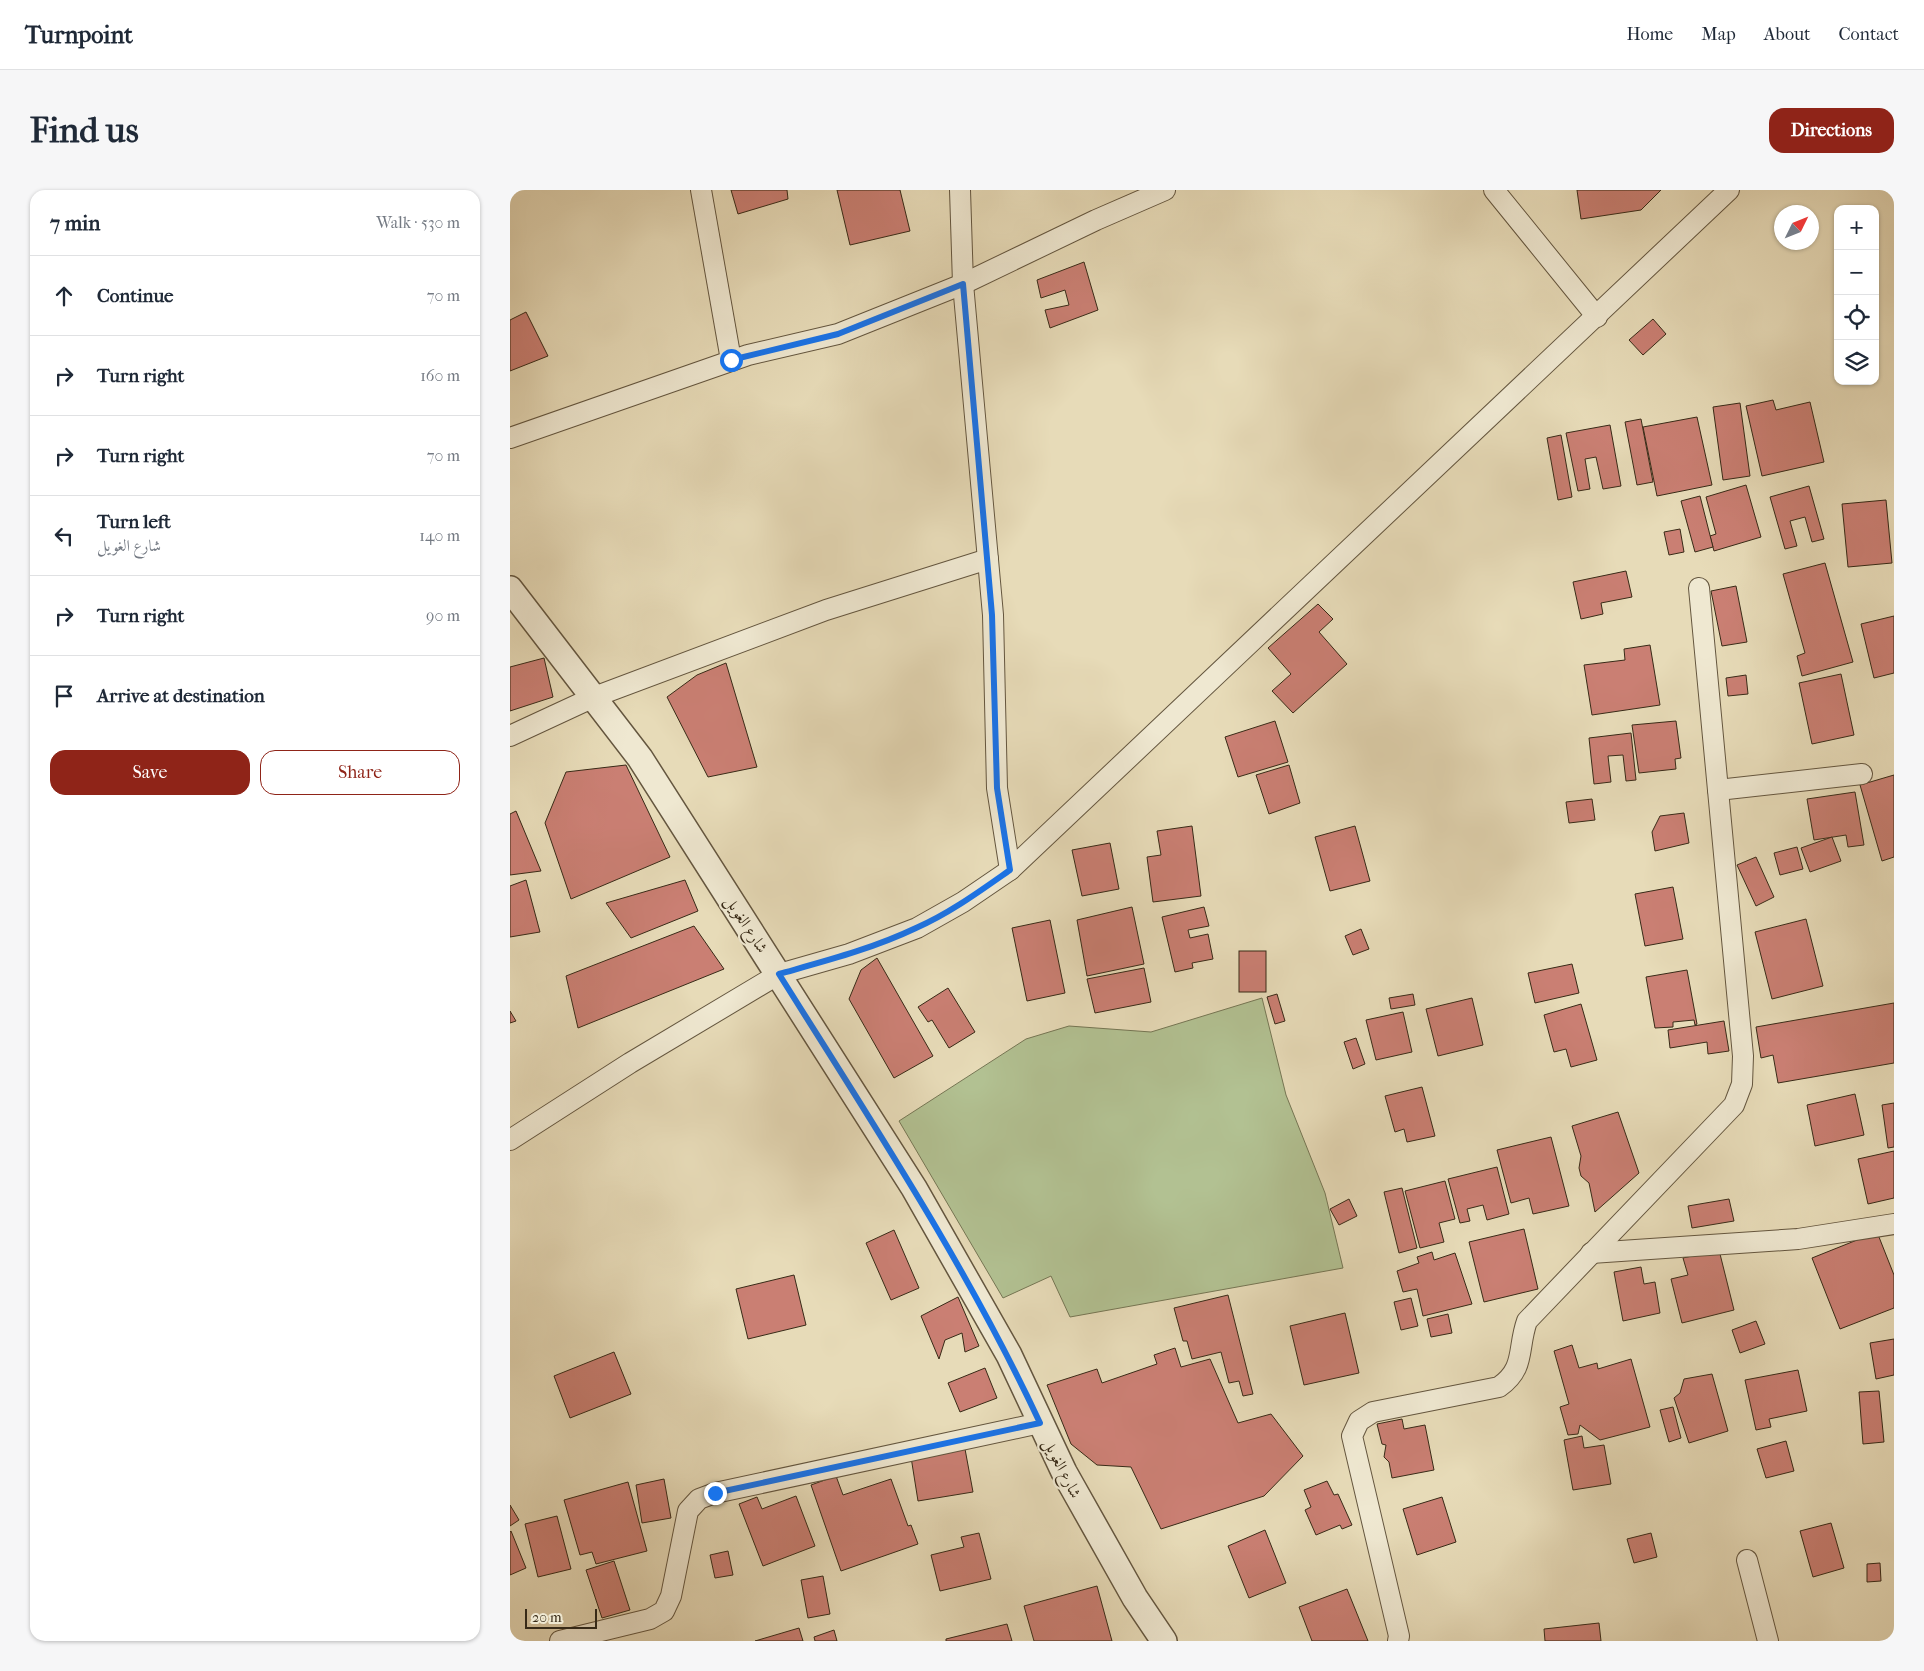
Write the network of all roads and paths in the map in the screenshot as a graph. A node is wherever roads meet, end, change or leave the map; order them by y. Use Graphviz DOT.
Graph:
graph roads {
  1 [pos="701,190"];
  2 [pos="960,190"];
  3 [pos="1165,190"];
  4 [pos="1494,190"];
  5 [pos="1729,190"];
  6 [pos="963,284"];
  7 [pos="1597,317"];
  8 [pos="731,360"];
  9 [pos="510,438"];
  10 [pos="988,559"];
  11 [pos="1699,588"];
  12 [pos="510,589"];
  13 [pos="594,697"];
  14 [pos="510,736"];
  15 [pos="1862,774"];
  16 [pos="1718,790"];
  17 [pos="1010,870"];
  18 [pos="779,974"];
  19 [pos="510,1140"];
  20 [pos="1894,1224"];
  21 [pos="1591,1253"];
  22 [pos="1040,1423"];
  23 [pos="1747,1560"];
  24 [pos="560,1641"];
  25 [pos="1164,1641"];
  26 [pos="1398,1641"];
  27 [pos="1768,1641"];
  1 -- 8 [label="street"];
  2 -- 6 [label="street"];
  3 -- 6 [label="street"];
  4 -- 7 [label="street"];
  5 -- 7 [label="street"];
  6 -- 8 [label="street"];
  6 -- 10 [label="street"];
  7 -- 17 [label="street"];
  8 -- 9 [label="street"];
  10 -- 13 [label="street"];
  10 -- 17 [label="street"];
  11 -- 16 [label="street"];
  12 -- 13 [label="street, شارع الغويل"];
  13 -- 14 [label="street"];
  13 -- 18 [label="street, شارع الغويل"];
  15 -- 16 [label="street"];
  16 -- 21 [label="street"];
  17 -- 18 [label="street"];
  18 -- 19 [label="street"];
  18 -- 22 [label="street, شارع الغويل"];
  20 -- 21 [label="street"];
  21 -- 26 [label="street"];
  22 -- 24 [label="street"];
  22 -- 25 [label="street, شارع الغويل"];
  23 -- 27 [label="street"];
}
